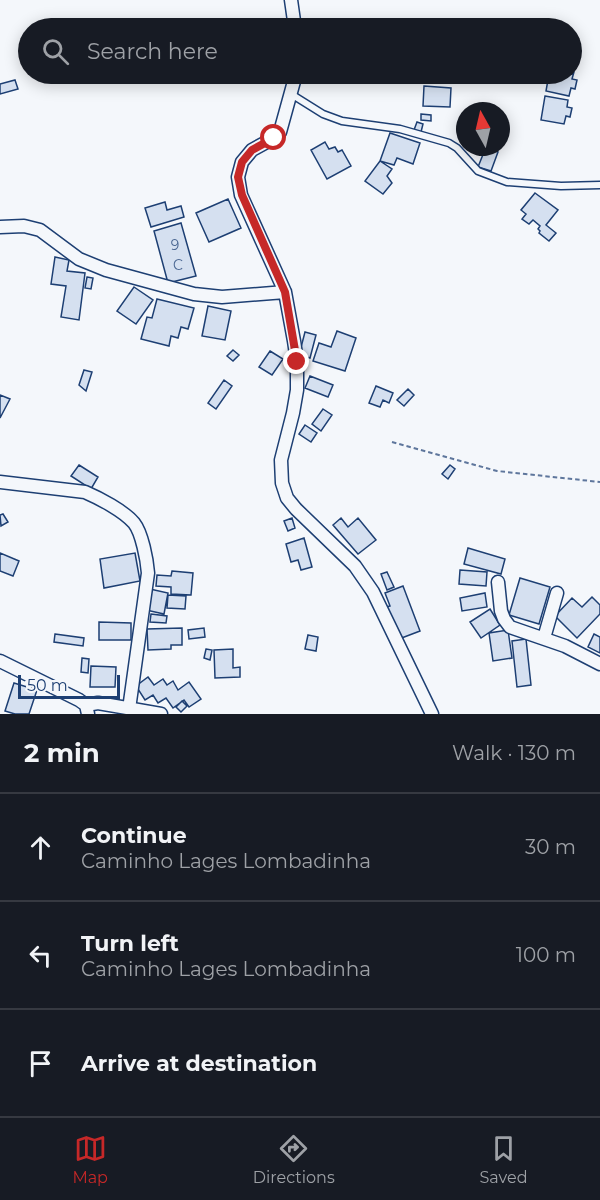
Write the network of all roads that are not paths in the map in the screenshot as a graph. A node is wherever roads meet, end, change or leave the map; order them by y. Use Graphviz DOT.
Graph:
graph roads {
  1 [pos="291,0"];
  2 [pos="294,18"];
  3 [pos="292,84"];
  4 [pos="289,94"];
  5 [pos="600,185"];
  6 [pos="0,227"];
  7 [pos="285,292"];
  8 [pos="0,482"];
  9 [pos="498,582"];
  10 [pos="557,593"];
  11 [pos="544,638"];
  12 [pos="0,661"];
  13 [pos="600,664"];
  14 [pos="129,709"];
  15 [pos="87,710"];
  16 [pos="161,714"];
  17 [pos="432,714"];
  1 -- 2 [label="street"];
  3 -- 4 [label="street"];
  4 -- 5 [label="lane"];
  4 -- 7 [label="street"];
  6 -- 7 [label="street"];
  7 -- 17 [label="street"];
  8 -- 14 [label="street"];
  9 -- 11 [label="street"];
  10 -- 11 [label="street"];
  11 -- 13 [label="street"];
  12 -- 15 [label="street"];
  14 -- 15 [label="street"];
  14 -- 16 [label="street"];
}
